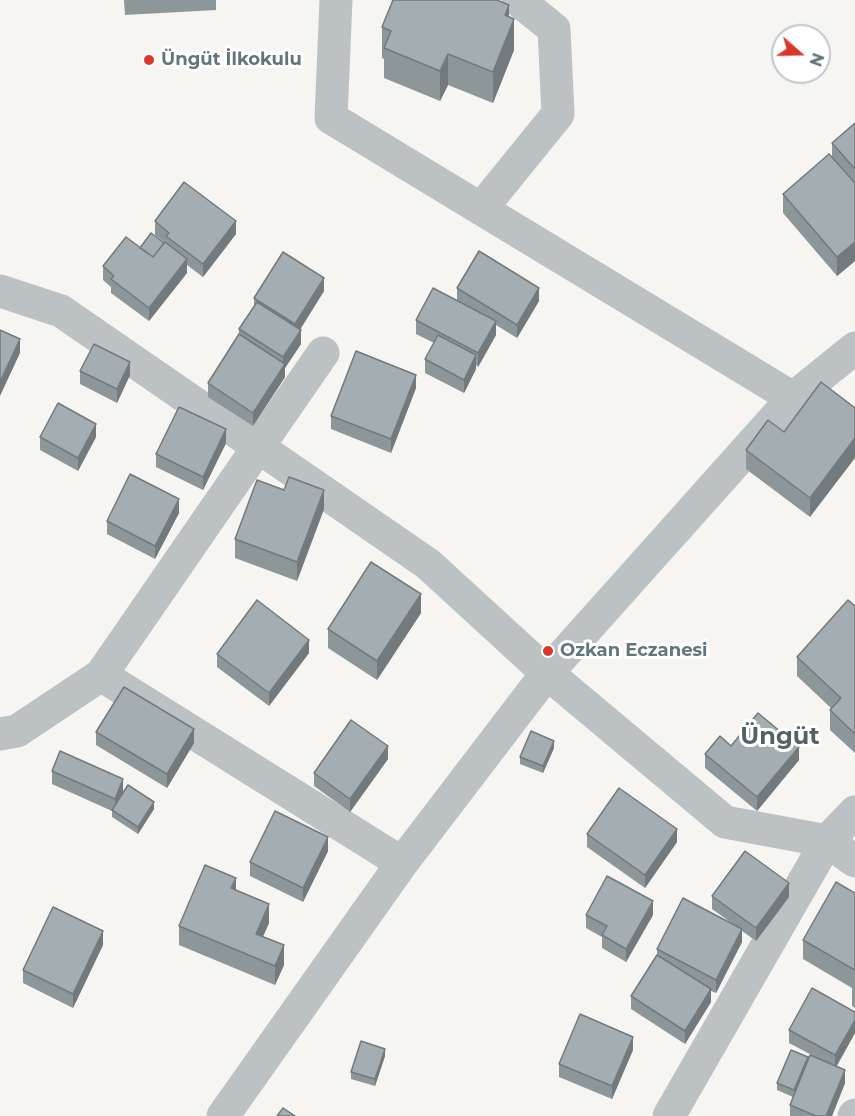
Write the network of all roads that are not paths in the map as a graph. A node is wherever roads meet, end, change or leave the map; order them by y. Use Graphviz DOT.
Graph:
graph roads {
  1 [pos="336,0"];
  2 [pos="518,0"];
  3 [pos="481,208"];
  4 [pos="0,291"];
  5 [pos="855,348"];
  6 [pos="322,353"];
  7 [pos="794,399"];
  8 [pos="258,446"];
  9 [pos="547,673"];
  10 [pos="101,675"];
  11 [pos="0,734"];
  12 [pos="855,812"];
  13 [pos="827,841"];
  14 [pos="855,861"];
  15 [pos="402,863"];
  16 [pos="222,1116"];
  17 [pos="669,1116"];
  1 -- 3 [label="street"];
  2 -- 3 [label="street"];
  3 -- 7 [label="street"];
  4 -- 8 [label="street"];
  5 -- 7 [label="street"];
  6 -- 8 [label="street"];
  7 -- 9 [label="street"];
  8 -- 9 [label="street"];
  8 -- 10 [label="street"];
  9 -- 13 [label="street"];
  9 -- 15 [label="street"];
  10 -- 11 [label="street"];
  10 -- 15 [label="street"];
  12 -- 13 [label="street"];
  13 -- 14 [label="street"];
  13 -- 17 [label="street"];
  15 -- 16 [label="street"];
}
